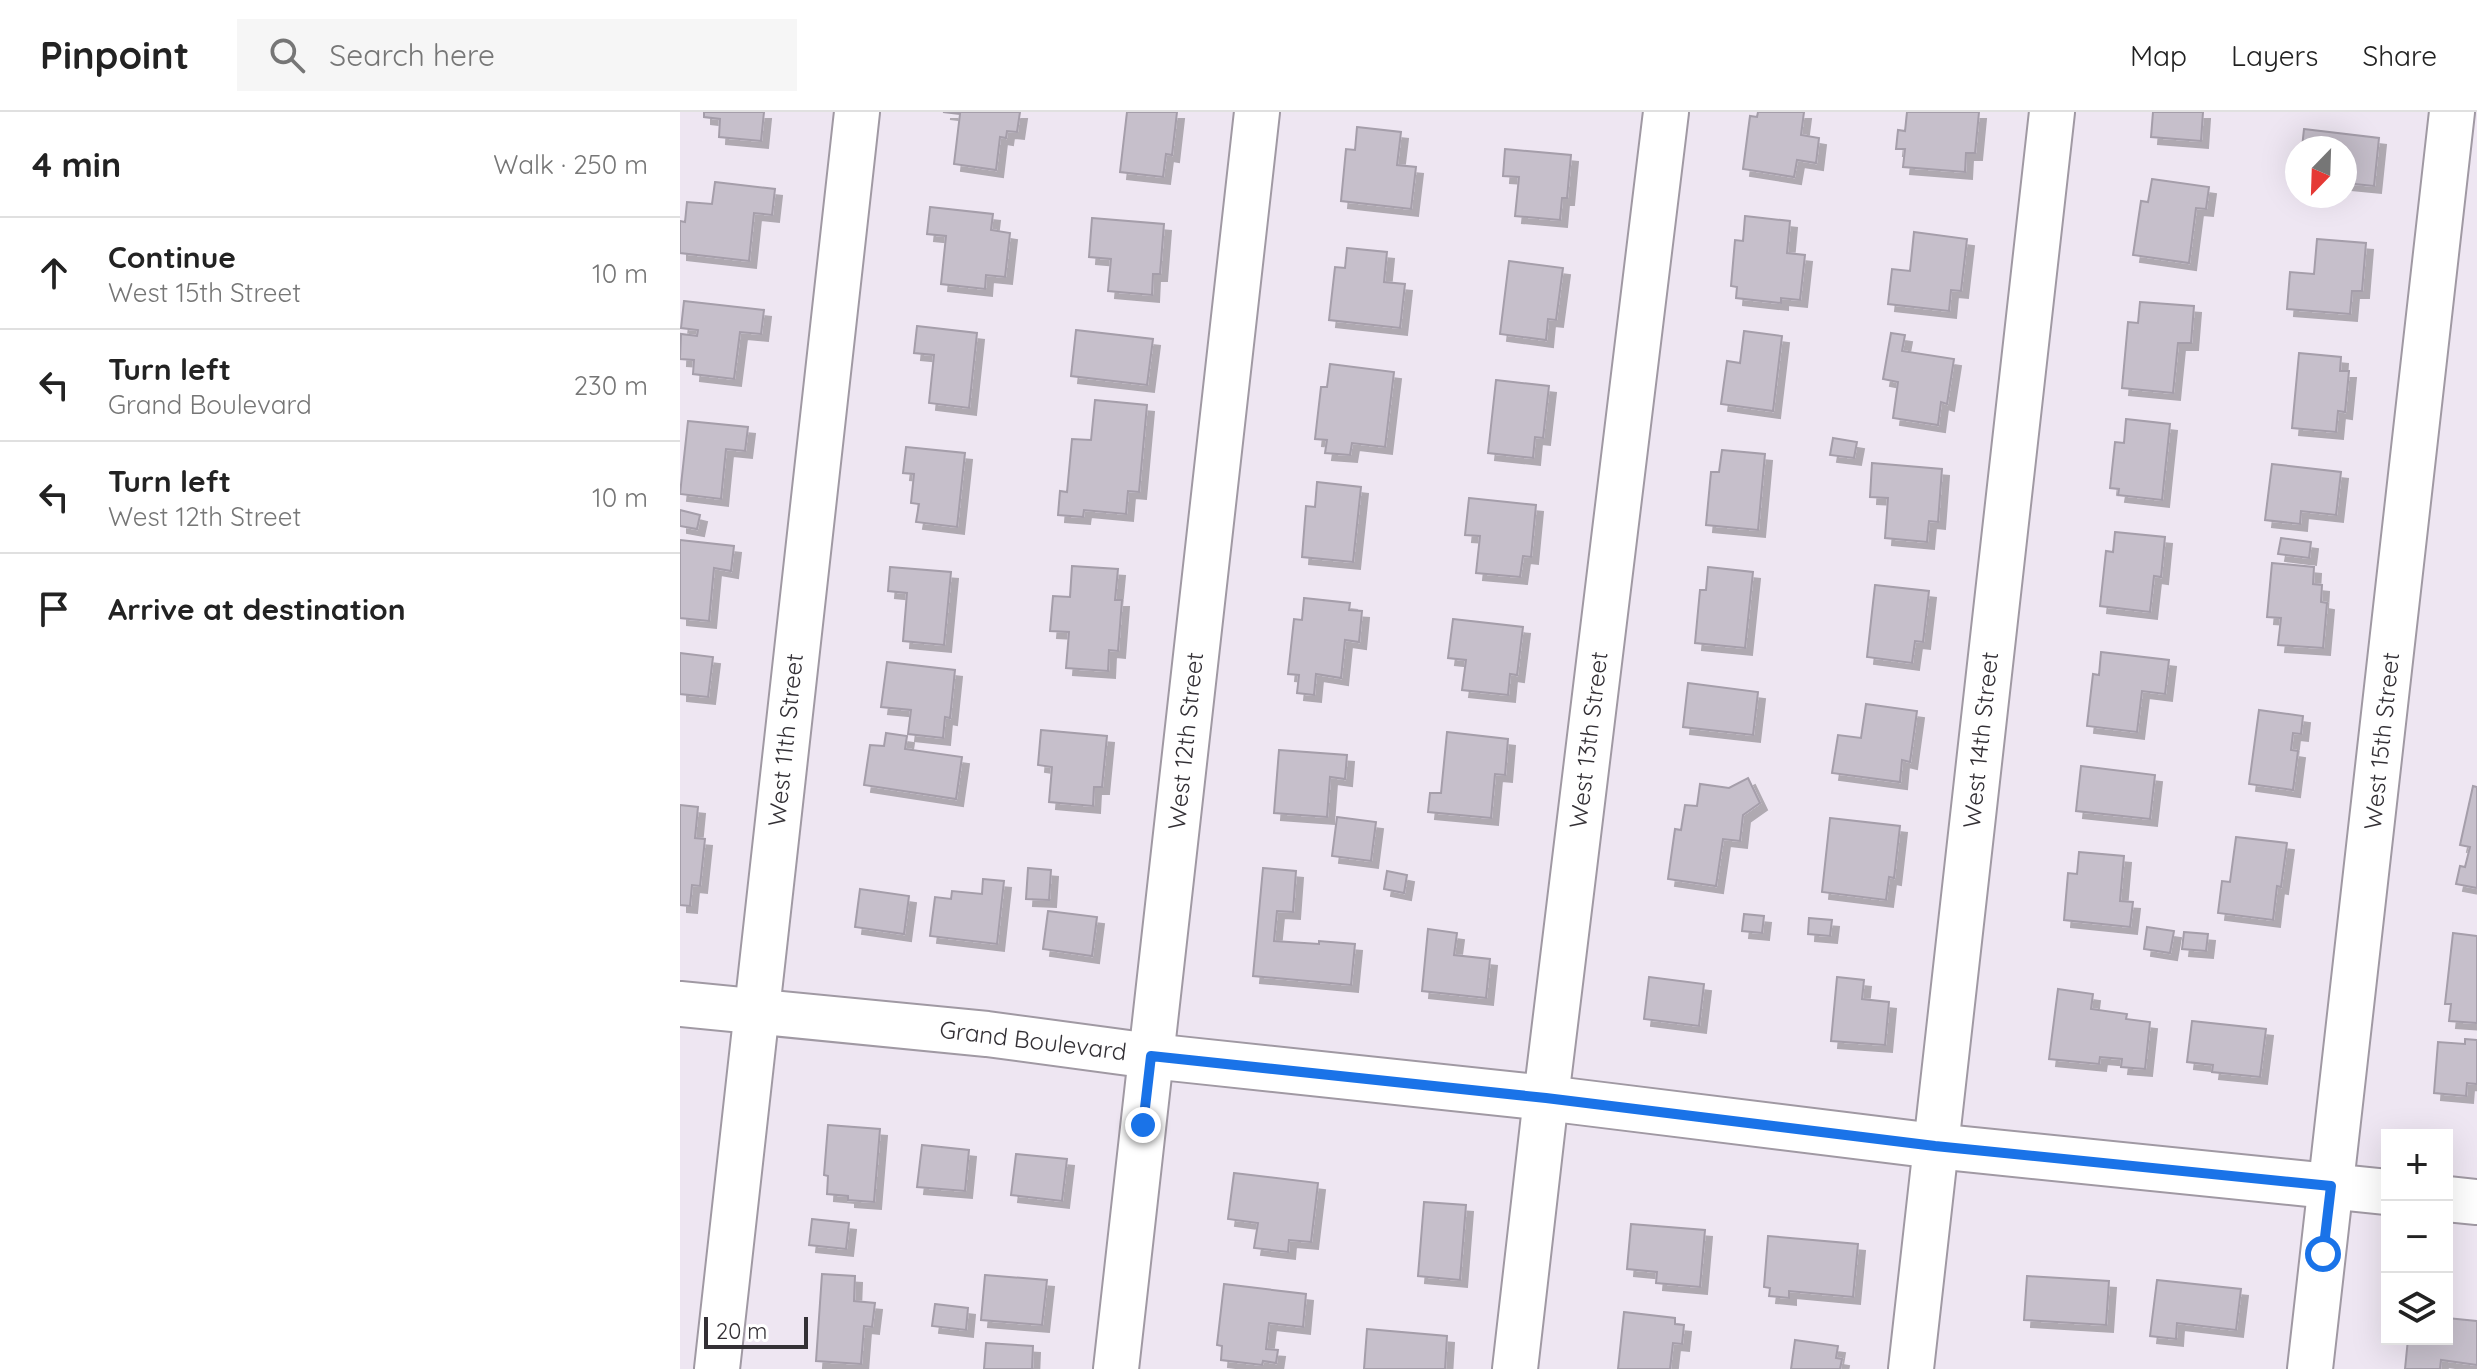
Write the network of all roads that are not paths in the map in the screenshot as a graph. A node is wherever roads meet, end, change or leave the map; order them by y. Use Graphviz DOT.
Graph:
graph roads {
  1 [pos="857,112"];
  2 [pos="1257,112"];
  3 [pos="1666,112"];
  4 [pos="2052,112"];
  5 [pos="2452,112"];
  6 [pos="680,1004"];
  7 [pos="755,1012"];
  8 [pos="1151,1056"];
  9 [pos="1546,1098"];
  10 [pos="1935,1146"];
  11 [pos="2331,1186"];
  12 [pos="2381,1191"];
  13 [pos="2453,1200"];
  14 [pos="2477,1202"];
  15 [pos="717,1369"];
  16 [pos="1116,1369"];
  17 [pos="1515,1369"];
  18 [pos="1911,1369"];
  19 [pos="2310,1369"];
  1 -- 7 [label="street, West 11th Street"];
  2 -- 8 [label="street, West 12th Street"];
  3 -- 9 [label="street, West 13th Street"];
  4 -- 10 [label="street, West 14th Street"];
  5 -- 11 [label="street, West 15th Street"];
  6 -- 7 [label="street, Grand Boulevard"];
  7 -- 8 [label="street, Grand Boulevard"];
  7 -- 15 [label="street, West 11th Street"];
  8 -- 9 [label="street, Grand Boulevard"];
  8 -- 16 [label="street, West 12th Street"];
  9 -- 10 [label="street, Grand Boulevard"];
  9 -- 17 [label="street, West 13th Street"];
  10 -- 11 [label="street, Grand Boulevard"];
  10 -- 18 [label="street, West 14th Street"];
  11 -- 12 [label="street, Grand Boulevard"];
  11 -- 19 [label="street, West 15th Street"];
  13 -- 14 [label="street"];
}
